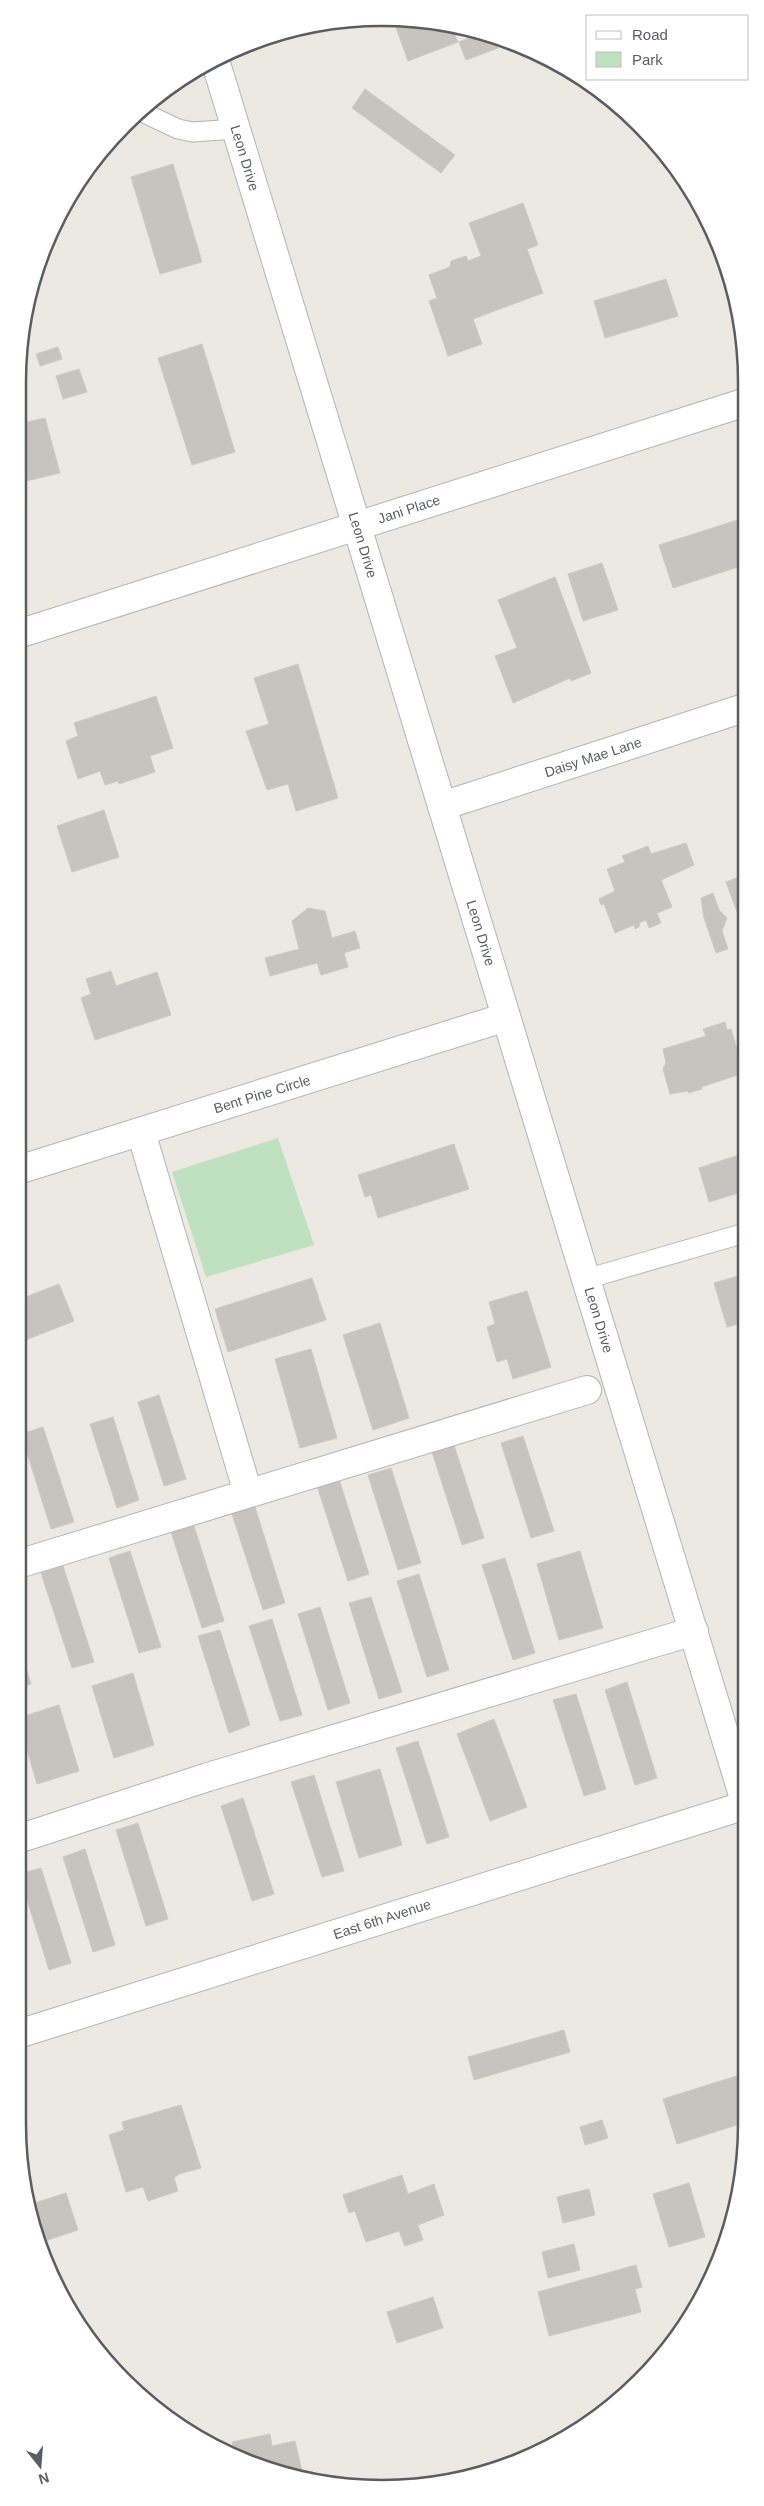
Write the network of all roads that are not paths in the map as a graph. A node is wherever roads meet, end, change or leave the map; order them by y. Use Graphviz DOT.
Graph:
graph roads {
  1 [pos="217,67"];
  2 [pos="148,115"];
  3 [pos="236,129"];
  4 [pos="738,405"];
  5 [pos="357,526"];
  6 [pos="26,631"];
  7 [pos="738,710"];
  8 [pos="442,806"];
  9 [pos="506,1016"];
  10 [pos="140,1132"];
  11 [pos="26,1168"];
  12 [pos="738,1235"];
  13 [pos="586,1279"];
  14 [pos="606,1386"];
  15 [pos="248,1494"];
  16 [pos="26,1562"];
  17 [pos="694,1632"];
  18 [pos="738,1778"];
  19 [pos="738,1808"];
  20 [pos="26,1836"];
  21 [pos="26,2031"];
  1 -- 3 [label="street, Leon Drive"];
  2 -- 3 [label="lane"];
  3 -- 5 [label="street, Leon Drive"];
  4 -- 5 [label="street, Jani Place"];
  5 -- 6 [label="street, Jani Place"];
  5 -- 8 [label="street, Leon Drive"];
  7 -- 8 [label="street, Daisy Mae Lane"];
  8 -- 9 [label="street, Leon Drive"];
  9 -- 10 [label="street, Bent Pine Circle"];
  9 -- 13 [label="street, Leon Drive"];
  10 -- 11 [label="street, Bent Pine Circle"];
  10 -- 15 [label="street"];
  12 -- 13 [label="lane"];
  13 -- 14 [label="street, Leon Drive"];
  14 -- 15 [label="street"];
  14 -- 17 [label="street, Leon Drive"];
  15 -- 16 [label="street"];
  17 -- 18 [label="street, Leon Drive"];
  17 -- 20 [label="street"];
  19 -- 21 [label="street, East 6th Avenue"];
}
